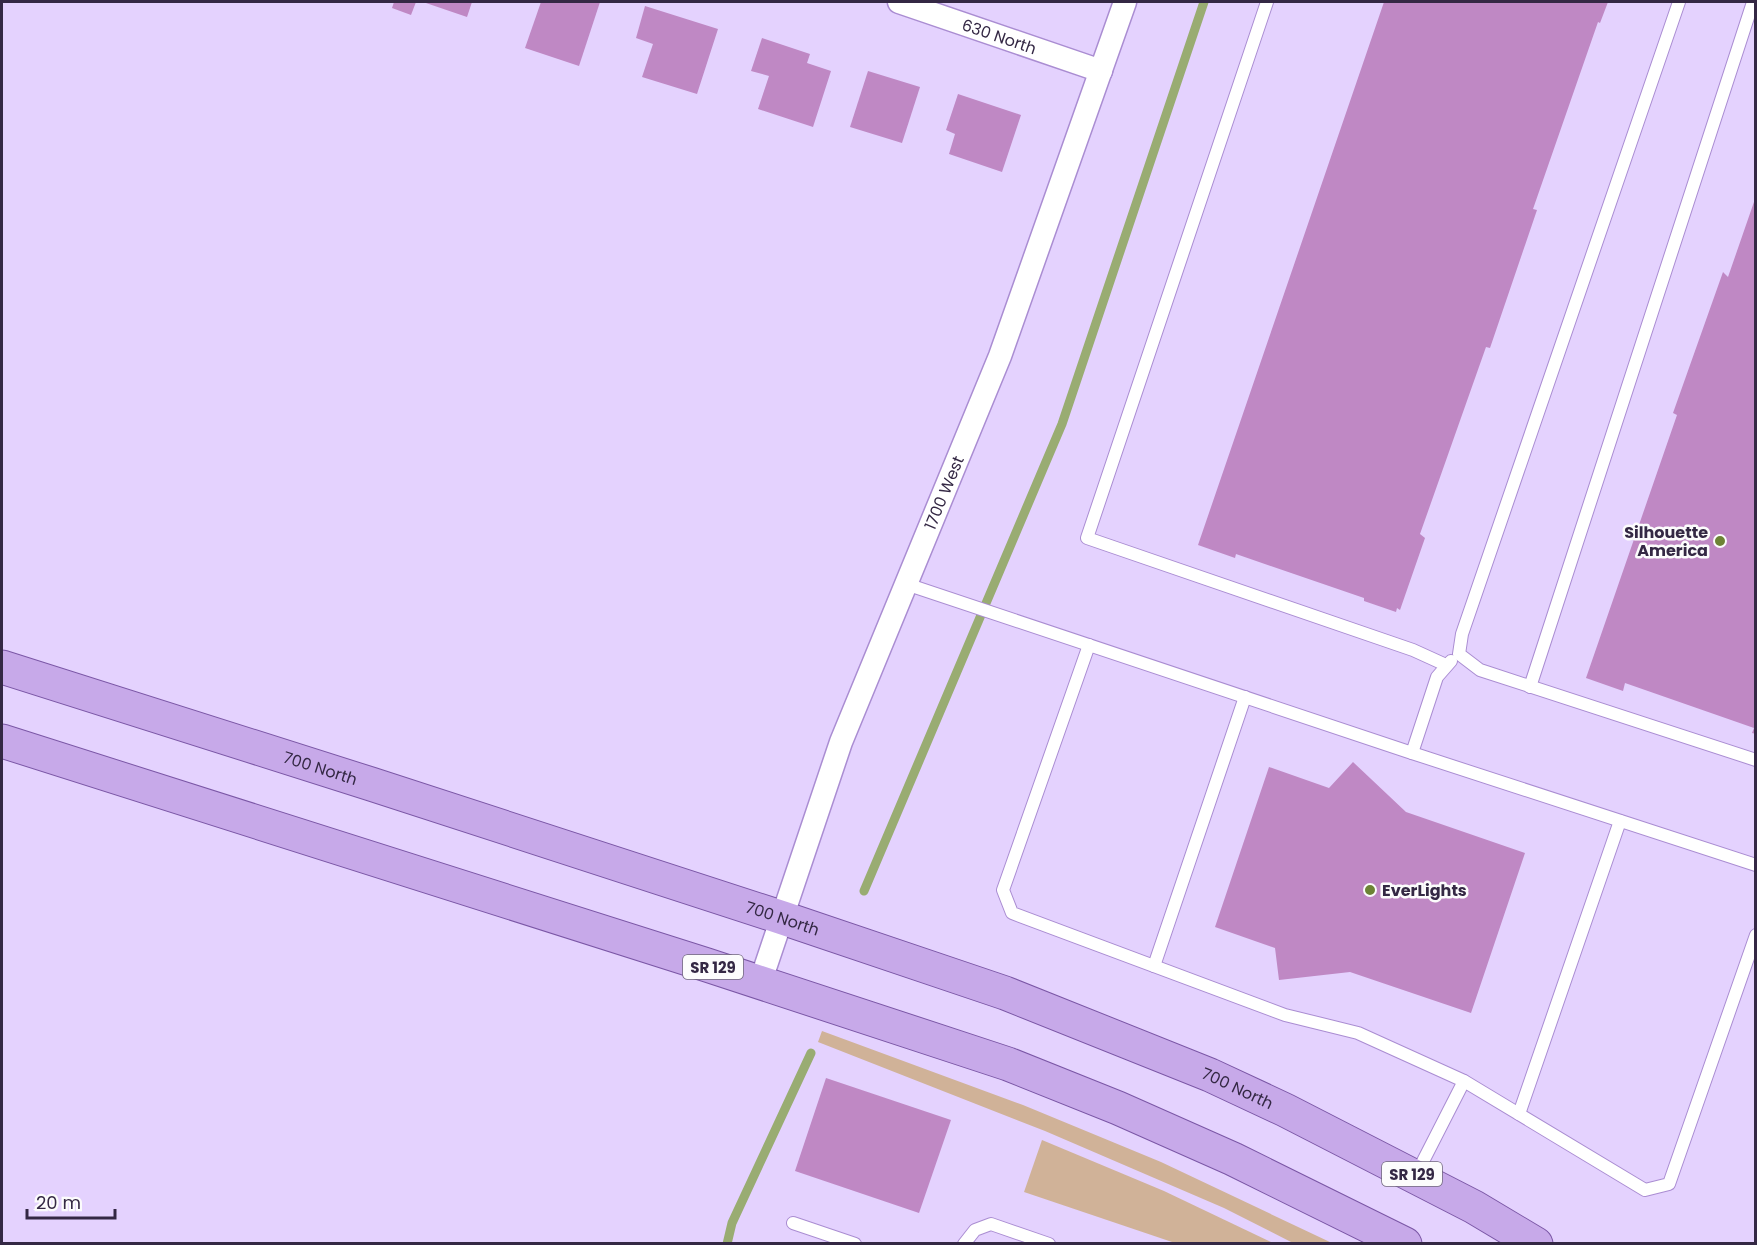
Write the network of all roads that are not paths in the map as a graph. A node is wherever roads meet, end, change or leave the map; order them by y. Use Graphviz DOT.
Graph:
graph roads {
  1 [pos="904,2"];
  2 [pos="1125,2"];
  3 [pos="1267,2"];
  4 [pos="1679,2"];
  5 [pos="1754,2"];
  6 [pos="1101,71"];
  7 [pos="906,584"];
  8 [pos="1089,645"];
  9 [pos="1459,654"];
  10 [pos="1446,665"];
  11 [pos="2,667"];
  12 [pos="1530,687"];
  13 [pos="1245,697"];
  14 [pos="2,741"];
  15 [pos="1412,753"];
  16 [pos="1755,760"];
  17 [pos="1620,821"];
  18 [pos="1755,865"];
  19 [pos="783,918"];
  20 [pos="1755,935"];
  21 [pos="1154,966"];
  22 [pos="760,983"];
  23 [pos="1464,1081"];
  24 [pos="1518,1114"];
  25 [pos="1416,1176"];
  26 [pos="793,1223"];
  27 [pos="1399,1242"];
  28 [pos="855,1244"];
  29 [pos="964,1244"];
  30 [pos="1048,1244"];
  31 [pos="1536,1244"];
  1 -- 6 [label="street, 630 North"];
  2 -- 6 [label="street, 1700 West"];
  3 -- 10 [label="lane"];
  4 -- 9 [label="lane"];
  5 -- 12 [label="lane"];
  6 -- 7 [label="street, 1700 West"];
  7 -- 8 [label="lane"];
  7 -- 19 [label="street, 1700 West"];
  8 -- 13 [label="lane"];
  8 -- 21 [label="lane"];
  9 -- 10 [label="lane"];
  9 -- 12 [label="lane"];
  10 -- 15 [label="lane"];
  11 -- 19 [label="main road, 700 North / SR 129"];
  12 -- 16 [label="lane"];
  13 -- 15 [label="lane"];
  13 -- 21 [label="lane"];
  14 -- 22 [label="main road, SR 129"];
  15 -- 17 [label="lane"];
  17 -- 18 [label="lane"];
  17 -- 24 [label="lane"];
  19 -- 22 [label="street, 1700 West"];
  19 -- 25 [label="main road, 700 North / SR 129"];
  20 -- 24 [label="lane"];
  21 -- 23 [label="lane"];
  22 -- 27 [label="main road, SR 129"];
  23 -- 24 [label="lane"];
  23 -- 25 [label="lane"];
  25 -- 31 [label="main road, 700 North / SR 129"];
  26 -- 28 [label="lane"];
  29 -- 30 [label="lane"];
}
